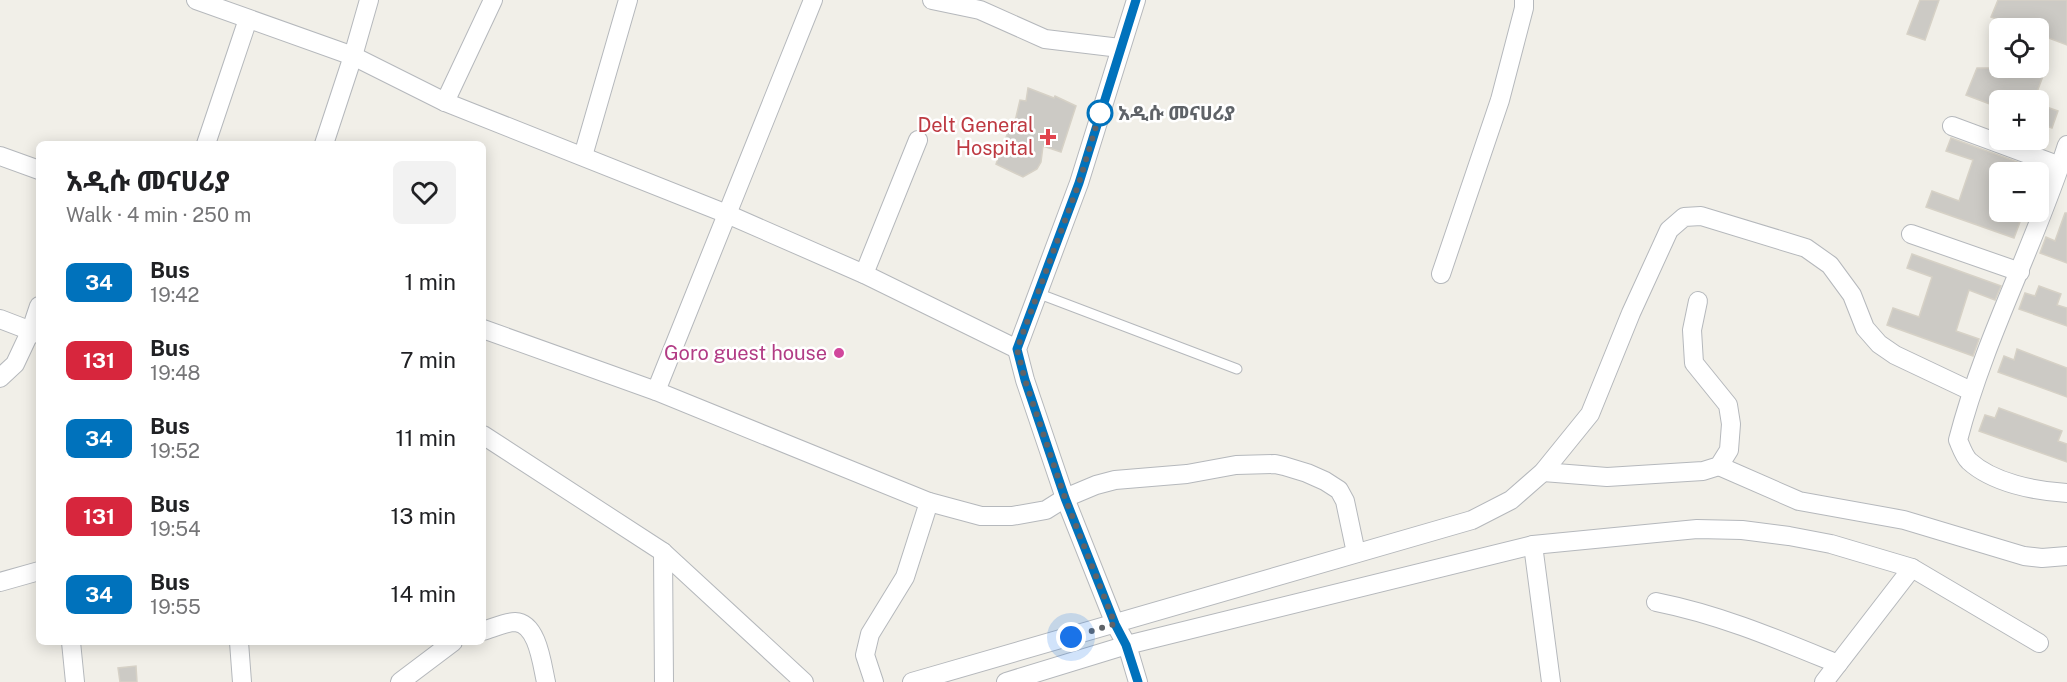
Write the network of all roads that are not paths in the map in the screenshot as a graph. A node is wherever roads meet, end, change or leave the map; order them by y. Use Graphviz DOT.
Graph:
graph roads {
  1 [pos="196,0"];
  2 [pos="369,0"];
  3 [pos="493,0"];
  4 [pos="628,0"];
  5 [pos="813,0"];
  6 [pos="932,0"];
  7 [pos="1136,0"];
  8 [pos="1524,0"];
  9 [pos="248,19"];
  10 [pos="1120,48"];
  11 [pos="353,56"];
  12 [pos="445,102"];
  13 [pos="1952,126"];
  14 [pos="918,140"];
  15 [pos="207,141"];
  16 [pos="325,141"];
  17 [pos="2067,145"];
  18 [pos="0,156"];
  19 [pos="583,156"];
  20 [pos="2060,166"];
  21 [pos="36,169"];
  22 [pos="2059,199"];
  23 [pos="727,214"];
  24 [pos="1911,234"];
  25 [pos="2020,272"];
  26 [pos="864,274"];
  27 [pos="1441,274"];
  28 [pos="1037,293"];
  29 [pos="1698,301"];
  30 [pos="0,319"];
  31 [pos="486,329"];
  32 [pos="35,332"];
  33 [pos="1017,349"];
  34 [pos="1237,369"];
  35 [pos="0,378"];
  36 [pos="656,391"];
  37 [pos="1971,392"];
  38 [pos="486,437"];
  39 [pos="1719,466"];
  40 [pos="1543,472"];
  41 [pos="2067,493"];
  42 [pos="1065,498"];
  43 [pos="929,502"];
  44 [pos="1533,545"];
  45 [pos="663,552"];
  46 [pos="1356,553"];
  47 [pos="2067,556"];
  48 [pos="1912,568"];
  49 [pos="36,573"];
  50 [pos="0,582"];
  51 [pos="1656,603"];
  52 [pos="1115,624"];
  53 [pos="486,630"];
  54 [pos="2039,643"];
  55 [pos="71,645"];
  56 [pos="239,645"];
  57 [pos="449,645"];
  58 [pos="1126,645"];
  59 [pos="1838,664"];
  60 [pos="75,682"];
  61 [pos="242,682"];
  62 [pos="400,682"];
  63 [pos="546,682"];
  64 [pos="664,682"];
  65 [pos="804,682"];
  66 [pos="874,682"];
  67 [pos="912,682"];
  68 [pos="1006,682"];
  69 [pos="1138,682"];
  70 [pos="1551,682"];
  71 [pos="1824,682"];
  1 -- 9 [label="street"];
  2 -- 11 [label="street"];
  3 -- 12 [label="street"];
  4 -- 19 [label="street"];
  5 -- 23 [label="street"];
  6 -- 10 [label="street"];
  7 -- 10 [label="street"];
  8 -- 27 [label="street"];
  9 -- 11 [label="street"];
  9 -- 15 [label="street"];
  10 -- 28 [label="street"];
  11 -- 12 [label="street"];
  11 -- 16 [label="street"];
  12 -- 19 [label="street"];
  13 -- 20 [label="street"];
  14 -- 26 [label="street"];
  17 -- 20 [label="street"];
  18 -- 21 [label="street"];
  19 -- 23 [label="street"];
  20 -- 22 [label="street"];
  22 -- 25 [label="street"];
  23 -- 26 [label="street"];
  23 -- 36 [label="street"];
  24 -- 25 [label="street"];
  25 -- 37 [label="street"];
  26 -- 33 [label="street"];
  28 -- 33 [label="street"];
  28 -- 34 [label="lane"];
  29 -- 39 [label="street"];
  30 -- 32 [label="street"];
  31 -- 36 [label="street"];
  32 -- 35 [label="street"];
  33 -- 42 [label="street"];
  36 -- 43 [label="street"];
  37 -- 40 [label="street"];
  37 -- 41 [label="street"];
  38 -- 45 [label="street"];
  39 -- 40 [label="street"];
  39 -- 47 [label="street"];
  40 -- 46 [label="street"];
  42 -- 43 [label="street"];
  42 -- 46 [label="street"];
  42 -- 52 [label="street"];
  43 -- 66 [label="street"];
  44 -- 48 [label="street"];
  44 -- 58 [label="street"];
  44 -- 70 [label="street"];
  45 -- 64 [label="street"];
  45 -- 65 [label="street"];
  46 -- 52 [label="street"];
  48 -- 54 [label="street"];
  48 -- 59 [label="street"];
  49 -- 50 [label="street"];
  51 -- 59 [label="street"];
  52 -- 58 [label="street"];
  52 -- 67 [label="street"];
  53 -- 63 [label="street"];
  55 -- 60 [label="street"];
  56 -- 61 [label="street"];
  57 -- 62 [label="street"];
  58 -- 68 [label="street"];
  58 -- 69 [label="street"];
  59 -- 71 [label="street"];
}
